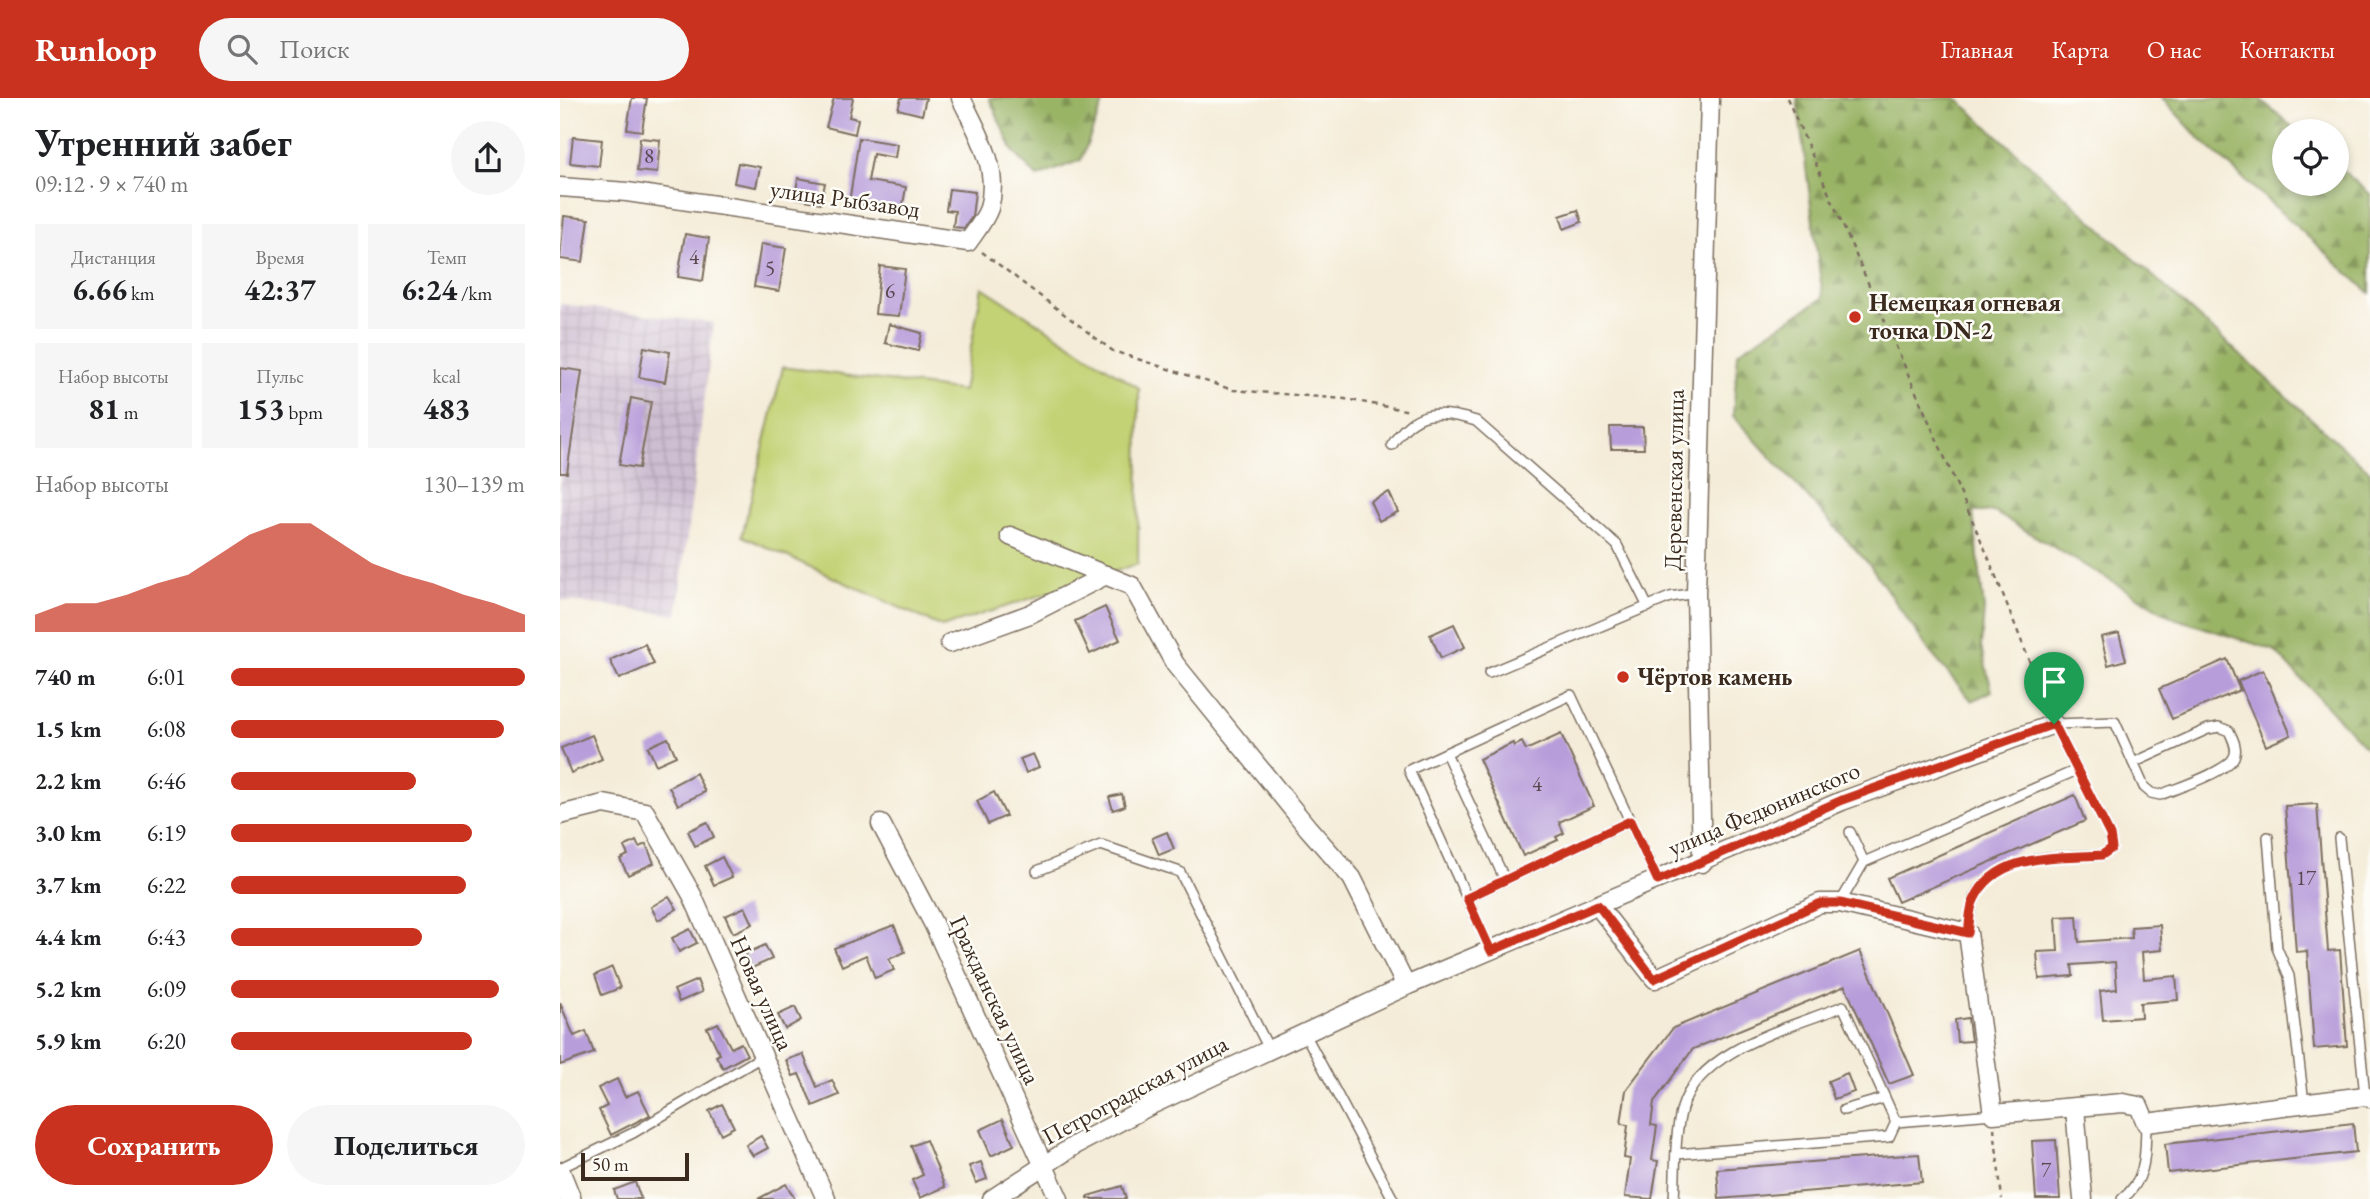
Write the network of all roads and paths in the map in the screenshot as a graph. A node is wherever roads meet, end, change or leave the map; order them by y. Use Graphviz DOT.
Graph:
graph roads {
  1 [pos="961,98"];
  2 [pos="1710,98"];
  3 [pos="1787,98"];
  4 [pos="560,187"];
  5 [pos="968,242"];
  6 [pos="1427,414"];
  7 [pos="1392,445"];
  8 [pos="1010,536"];
  9 [pos="1106,575"];
  10 [pos="1696,593"];
  11 [pos="1648,607"];
  12 [pos="950,643"];
  13 [pos="1489,673"];
  14 [pos="2054,724"];
  15 [pos="1446,753"];
  16 [pos="2133,763"];
  17 [pos="2077,770"];
  18 [pos="560,815"];
  19 [pos="1630,821"];
  20 [pos="881,824"];
  21 [pos="1850,832"];
  22 [pos="2268,837"];
  23 [pos="2339,838"];
  24 [pos="1864,862"];
  25 [pos="1702,863"];
  26 [pos="1037,871"];
  27 [pos="1505,880"];
  28 [pos="1658,881"];
  29 [pos="1467,898"];
  30 [pos="1840,903"];
  31 [pos="1598,905"];
  32 [pos="1968,933"];
  33 [pos="1491,951"];
  34 [pos="1406,986"];
  35 [pos="1304,1032"];
  36 [pos="1269,1049"];
  37 [pos="763,1056"];
  38 [pos="2367,1097"];
  39 [pos="1885,1098"];
  40 [pos="2304,1102"];
  41 [pos="2075,1108"];
  42 [pos="1844,1110"];
  43 [pos="1993,1114"];
  44 [pos="1896,1122"];
  45 [pos="2146,1122"];
  46 [pos="1676,1154"];
  47 [pos="1044,1165"];
  48 [pos="560,1168"];
  49 [pos="560,1174"];
  50 [pos="570,1199"];
  51 [pos="826,1199"];
  52 [pos="992,1199"];
  53 [pos="1059,1199"];
  54 [pos="1393,1199"];
  55 [pos="1674,1199"];
  56 [pos="2001,1199"];
  57 [pos="2083,1199"];
  58 [pos="2122,1199"];
  1 -- 5 [label="street"];
  2 -- 10 [label="street, Деревенская улица"];
  3 -- 14 [label="path"];
  4 -- 5 [label="street, улица Рыбзавод"];
  5 -- 6 [label="path"];
  6 -- 7 [label="lane"];
  6 -- 11 [label="lane"];
  8 -- 9 [label="street"];
  9 -- 12 [label="street"];
  9 -- 34 [label="street"];
  10 -- 11 [label="lane"];
  10 -- 25 [label="street, Деревенская улица"];
  11 -- 13 [label="lane"];
  14 -- 16 [label="lane"];
  14 -- 17 [label="lane"];
  14 -- 25 [label="street, улица Федюнинского"];
  15 -- 19 [label="lane"];
  15 -- 27 [label="lane"];
  15 -- 29 [label="lane"];
  16 -- 16 [label="lane"];
  17 -- 24 [label="lane"];
  17 -- 32 [label="lane"];
  18 -- 37 [label="street, Новая улица"];
  19 -- 27 [label="lane"];
  19 -- 28 [label="lane"];
  20 -- 47 [label="street, Гражданская улица"];
  21 -- 24 [label="lane"];
  22 -- 40 [label="lane"];
  23 -- 38 [label="lane"];
  24 -- 30 [label="lane"];
  25 -- 28 [label="street, улица Федюнинского"];
  26 -- 36 [label="lane"];
  27 -- 29 [label="lane"];
  28 -- 31 [label="street, улица Федюнинского"];
  29 -- 33 [label="lane"];
  30 -- 31 [label="street"];
  30 -- 32 [label="street"];
  31 -- 33 [label="street, улица Федюнинского"];
  32 -- 43 [label="street"];
  33 -- 34 [label="street, улица Федюнинского"];
  34 -- 35 [label="street, улица Федюнинского"];
  35 -- 36 [label="street, Петроградская улица"];
  35 -- 54 [label="lane"];
  36 -- 47 [label="street, Петроградская улица"];
  37 -- 48 [label="lane"];
  37 -- 51 [label="street, Новая улица"];
  38 -- 40 [label="street"];
  39 -- 42 [label="lane"];
  39 -- 44 [label="lane"];
  39 -- 46 [label="lane"];
  40 -- 45 [label="street"];
  41 -- 43 [label="street"];
  41 -- 45 [label="street"];
  41 -- 57 [label="street"];
  43 -- 44 [label="lane"];
  43 -- 56 [label="path"];
  44 -- 46 [label="lane"];
  45 -- 58 [label="lane"];
  46 -- 55 [label="lane"];
  47 -- 52 [label="street, Петроградская улица"];
  47 -- 53 [label="street, Гражданская улица"];
  49 -- 50 [label="street"];
}
